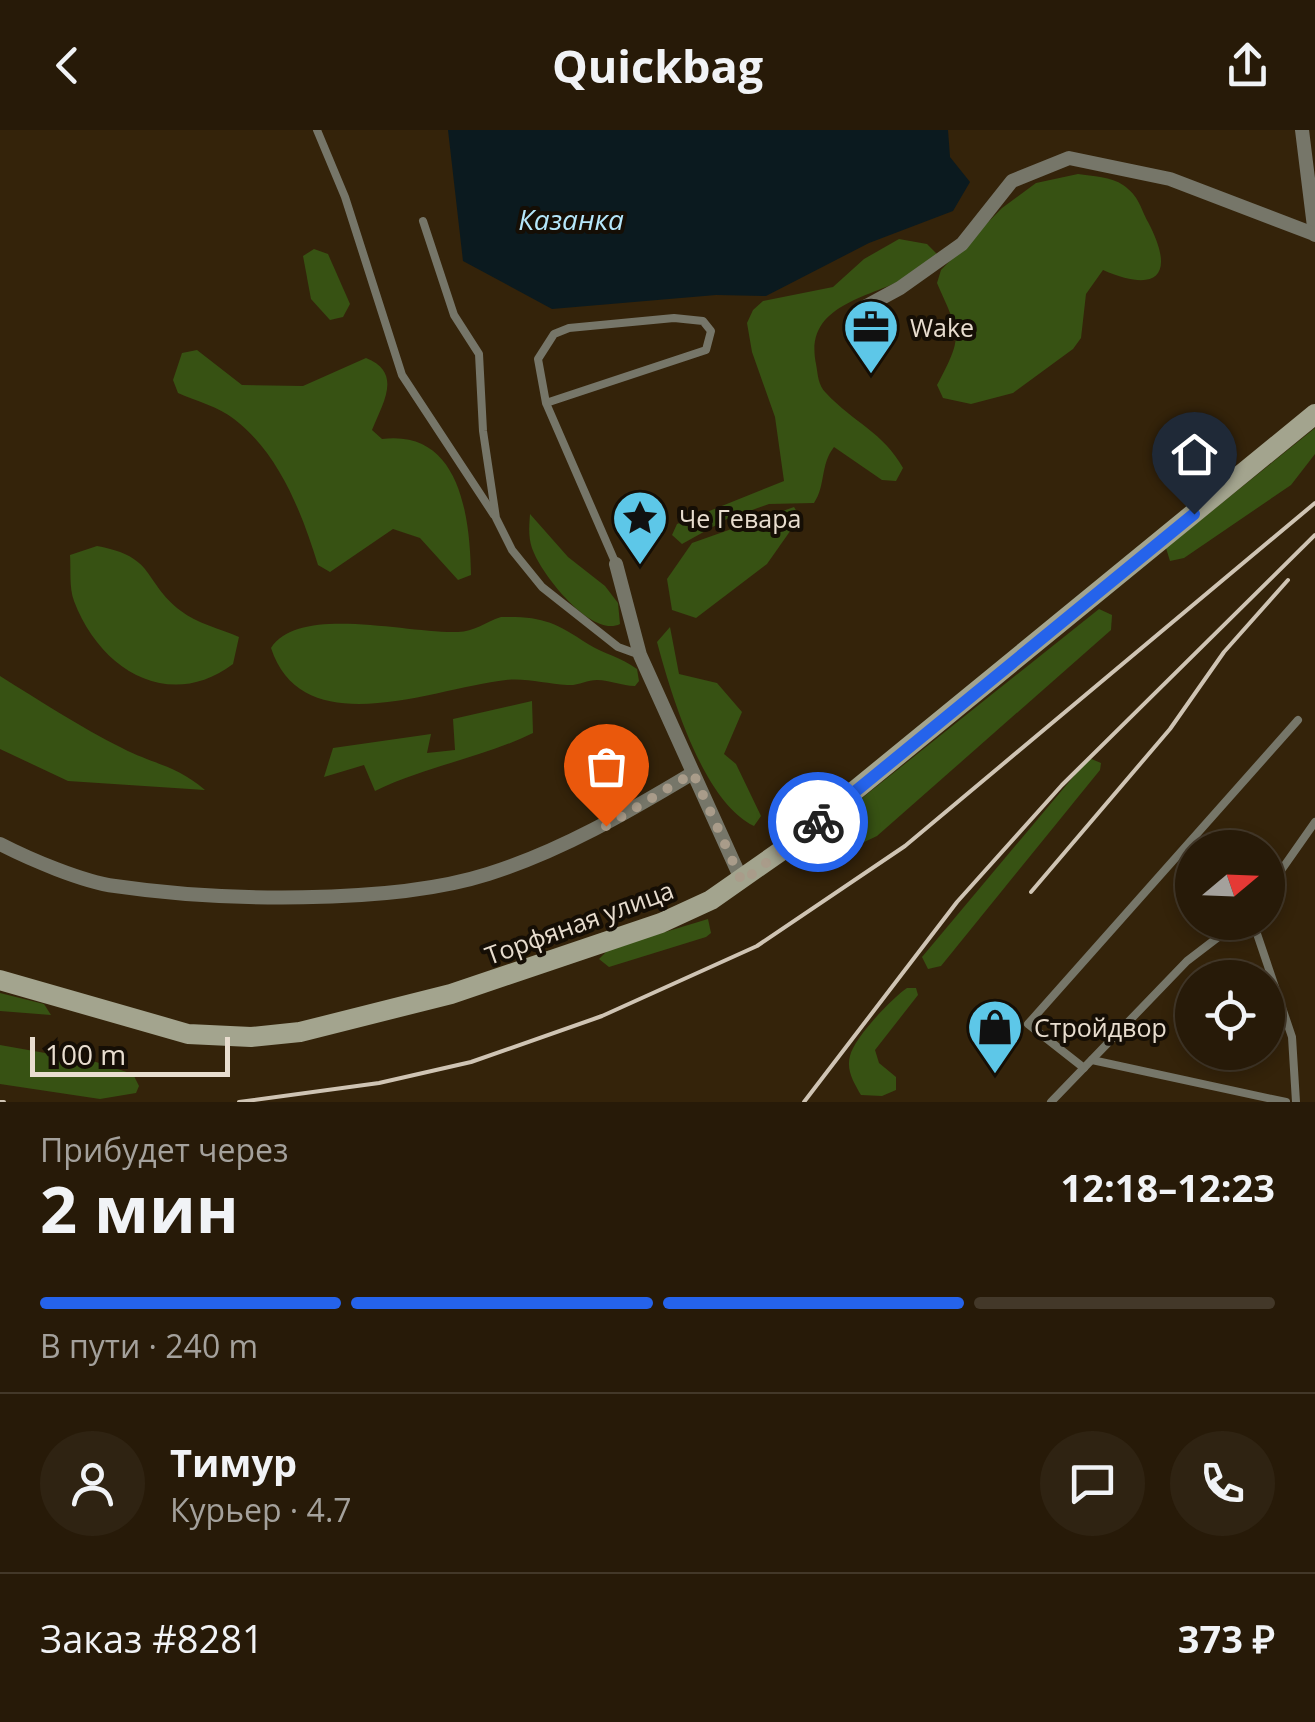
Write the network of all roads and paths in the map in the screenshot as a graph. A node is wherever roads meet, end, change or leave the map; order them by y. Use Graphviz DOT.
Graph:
graph roads {
  1 [pos="317,130"];
  2 [pos="1302,130"];
  3 [pos="423,222"];
  4 [pos="1314,234"];
  5 [pos="863,308"];
  6 [pos="546,403"];
  7 [pos="1315,414"];
  8 [pos="496,518"];
  9 [pos="616,564"];
  10 [pos="640,655"];
  11 [pos="1298,720"];
  12 [pos="693,773"];
  13 [pos="1315,822"];
  14 [pos="0,844"];
  15 [pos="1285,865"];
  16 [pos="742,882"];
  17 [pos="1215,940"];
  18 [pos="1259,940"];
  19 [pos="0,980"];
  20 [pos="1092,1060"];
  21 [pos="1084,1068"];
  22 [pos="1051,1102"];
  23 [pos="1286,1102"];
  24 [pos="1296,1102"];
  1 -- 8 [label="lane"];
  2 -- 4 [label="street"];
  3 -- 8 [label="lane"];
  4 -- 5 [label="street"];
  6 -- 6 [label="lane"];
  6 -- 9 [label="lane"];
  7 -- 16 [label="street, Торфяная улица"];
  8 -- 10 [label="lane"];
  9 -- 10 [label="street"];
  10 -- 12 [label="street"];
  11 -- 21 [label="lane"];
  12 -- 14 [label="street"];
  12 -- 16 [label="street"];
  13 -- 15 [label="lane"];
  16 -- 19 [label="street, Торфяная улица"];
  17 -- 20 [label="lane"];
  18 -- 24 [label="lane"];
  20 -- 21 [label="lane"];
  20 -- 23 [label="lane"];
  21 -- 22 [label="lane"];
}
